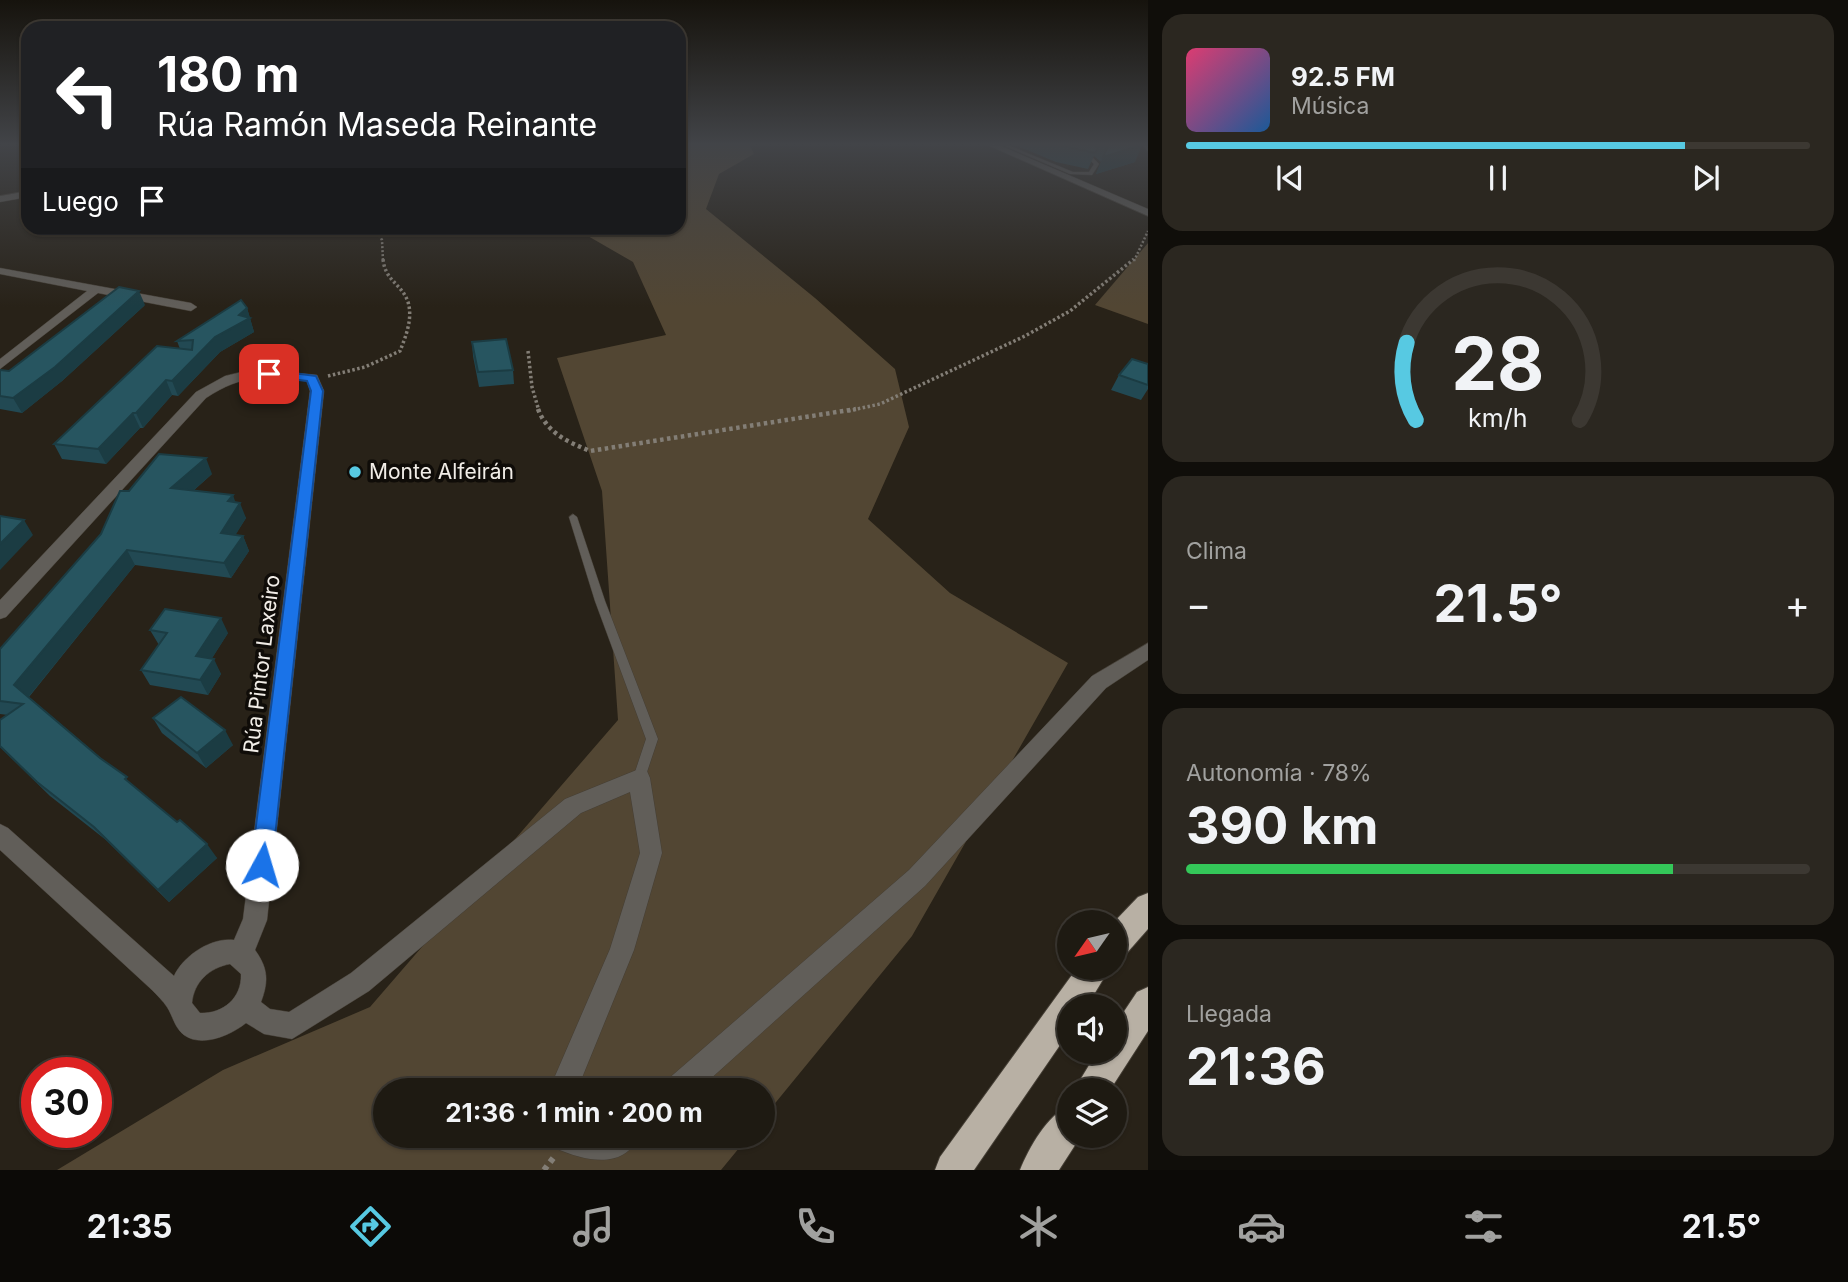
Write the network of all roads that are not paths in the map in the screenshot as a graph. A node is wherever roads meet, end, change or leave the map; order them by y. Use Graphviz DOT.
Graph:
graph roads {
  1 [pos="1114,198"];
  2 [pos="1148,212"];
  3 [pos="0,271"];
  4 [pos="96,289"];
  5 [pos="191,307"];
  6 [pos="0,365"];
  7 [pos="573,517"];
  8 [pos="0,612"];
  9 [pos="1144,658"];
  10 [pos="639,778"];
  11 [pos="0,835"];
  12 [pos="1148,907"];
  13 [pos="1127,930"];
  14 [pos="240,954"];
  15 [pos="1087,980"];
  16 [pos="179,1001"];
  17 [pos="1148,1003"];
  18 [pos="246,1006"];
  19 [pos="568,1078"];
  20 [pos="691,1078"];
  21 [pos="1099,1078"];
  22 [pos="1057,1141"];
  23 [pos="953,1170"];
  24 [pos="1038,1170"];
  1 -- 2 [label="street"];
  3 -- 4 [label="street"];
  4 -- 5 [label="street"];
  4 -- 6 [label="street"];
  7 -- 10 [label="lane"];
  8 -- 14 [label="street, Rúa Pintor Laxeiro"];
  9 -- 20 [label="street"];
  10 -- 18 [label="street"];
  10 -- 19 [label="street"];
  11 -- 16 [label="street"];
  12 -- 13 [label="highway"];
  14 -- 16 [label="street"];
  14 -- 18 [label="street"];
  15 -- 23 [label="highway"];
  16 -- 18 [label="street"];
  17 -- 21 [label="highway"];
  22 -- 24 [label="highway"];
}
